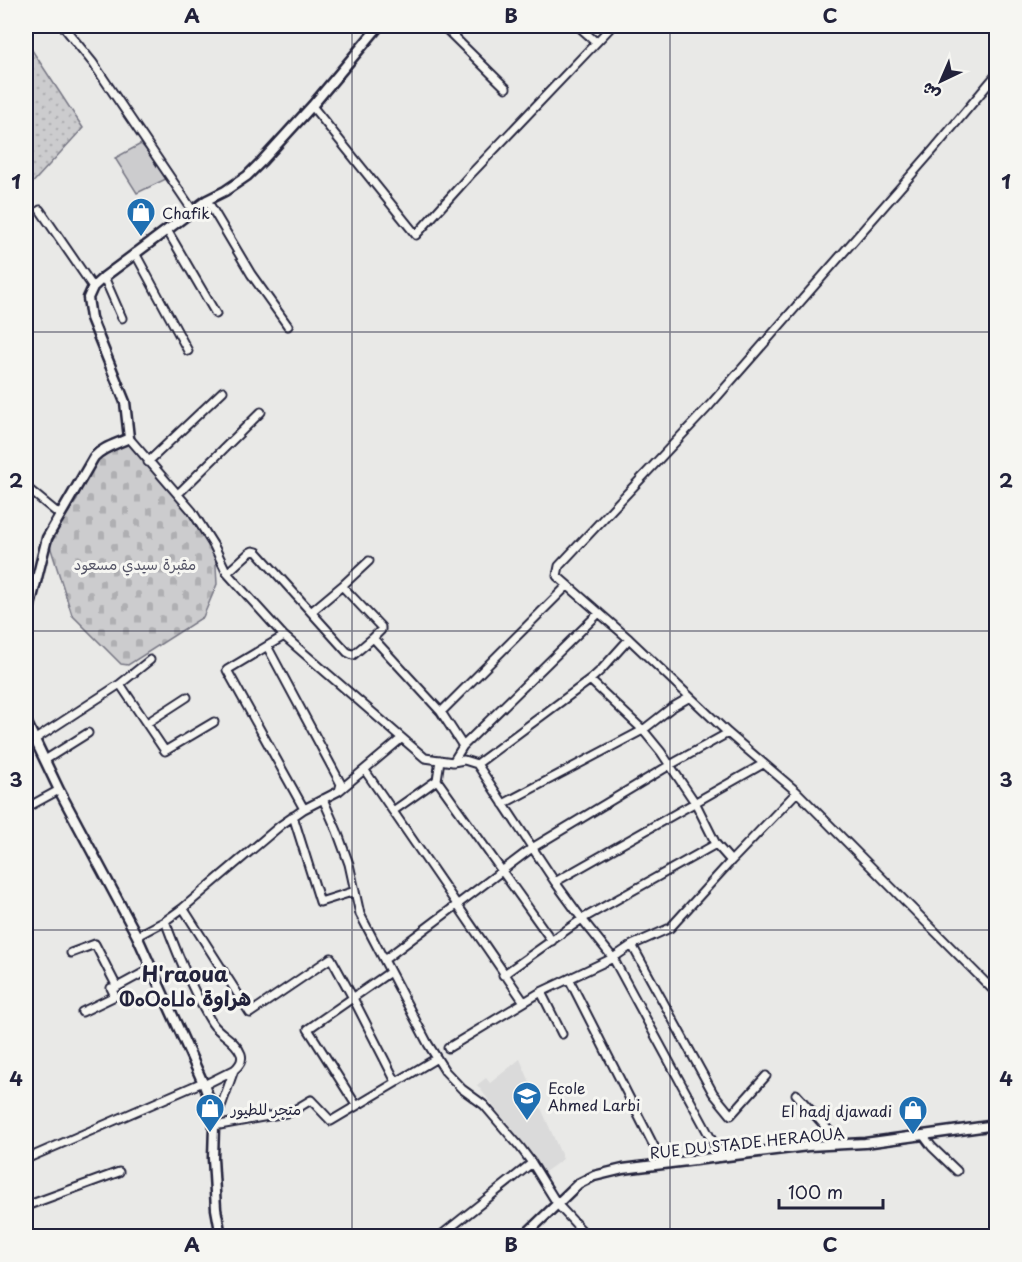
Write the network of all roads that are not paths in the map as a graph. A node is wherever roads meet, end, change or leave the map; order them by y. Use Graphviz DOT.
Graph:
graph roads {
  1 [pos="63,26"];
  2 [pos="379,26"];
  3 [pos="443,26"];
  4 [pos="578,26"];
  5 [pos="612,26"];
  6 [pos="596,42"];
  7 [pos="996,75"];
  8 [pos="506,88"];
  9 [pos="312,106"];
  10 [pos="207,200"];
  11 [pos="40,210"];
  12 [pos="193,211"];
  13 [pos="167,230"];
  14 [pos="135,254"];
  15 [pos="104,277"];
  16 [pos="93,287"];
  17 [pos="216,314"];
  18 [pos="123,318"];
  19 [pos="288,327"];
  20 [pos="188,351"];
  21 [pos="223,391"];
  22 [pos="261,412"];
  23 [pos="129,438"];
  24 [pos="148,462"];
  25 [pos="26,487"];
  26 [pos="178,494"];
  27 [pos="60,515"];
  28 [pos="369,561"];
  29 [pos="227,573"];
  30 [pos="342,586"];
  31 [pos="567,586"];
  32 [pos="311,612"];
  33 [pos="599,613"];
  34 [pos="26,620"];
  35 [pos="284,636"];
  36 [pos="373,638"];
  37 [pos="629,639"];
  38 [pos="267,646"];
  39 [pos="150,660"];
  40 [pos="590,680"];
  41 [pos="120,684"];
  42 [pos="187,697"];
  43 [pos="690,697"];
  44 [pos="441,712"];
  45 [pos="26,721"];
  46 [pos="214,722"];
  47 [pos="147,723"];
  48 [pos="643,730"];
  49 [pos="88,733"];
  50 [pos="728,733"];
  51 [pos="402,738"];
  52 [pos="34,740"];
  53 [pos="463,746"];
  54 [pos="45,760"];
  55 [pos="440,760"];
  56 [pos="453,762"];
  57 [pos="477,764"];
  58 [pos="763,764"];
  59 [pos="670,765"];
  60 [pos="366,772"];
  61 [pos="437,780"];
  62 [pos="59,789"];
  63 [pos="339,791"];
  64 [pos="797,792"];
  65 [pos="323,799"];
  66 [pos="503,804"];
  67 [pos="696,804"];
  68 [pos="26,808"];
  69 [pos="304,808"];
  70 [pos="393,811"];
  71 [pos="293,816"];
  72 [pos="716,844"];
  73 [pos="532,848"];
  74 [pos="731,861"];
  75 [pos="502,871"];
  76 [pos="555,882"];
  77 [pos="355,891"];
  78 [pos="457,905"];
  79 [pos="183,908"];
  80 [pos="582,919"];
  81 [pos="165,921"];
  82 [pos="137,936"];
  83 [pos="552,941"];
  84 [pos="632,945"];
  85 [pos="71,953"];
  86 [pos="613,958"];
  87 [pos="384,960"];
  88 [pos="152,968"];
  89 [pos="390,972"];
  90 [pos="504,974"];
  91 [pos="569,979"];
  92 [pos="117,987"];
  93 [pos="541,992"];
  94 [pos="996,993"];
  95 [pos="353,998"];
  96 [pos="524,1002"];
  97 [pos="82,1012"];
  98 [pos="562,1034"];
  99 [pos="448,1048"];
  100 [pos="437,1058"];
  101 [pos="234,1070"];
  102 [pos="766,1076"];
  103 [pos="396,1082"];
  104 [pos="203,1084"];
  105 [pos="796,1094"];
  106 [pos="356,1106"];
  107 [pos="996,1125"];
  108 [pos="214,1126"];
  109 [pos="923,1135"];
  110 [pos="835,1144"];
  111 [pos="721,1157"];
  112 [pos="26,1160"];
  113 [pos="532,1163"];
  114 [pos="663,1164"];
  115 [pos="957,1171"];
  116 [pos="119,1172"];
  117 [pos="558,1204"];
  118 [pos="26,1206"];
  119 [pos="221,1236"];
  120 [pos="441,1236"];
  121 [pos="524,1236"];
  122 [pos="587,1236"];
  1 -- 12 [label="street"];
  2 -- 9 [label="street"];
  3 -- 8 [label="street"];
  4 -- 6 [label="street"];
  5 -- 6 [label="street"];
  6 -- 9 [label="street"];
  7 -- 31 [label="street"];
  9 -- 10 [label="street"];
  10 -- 12 [label="street"];
  10 -- 19 [label="street"];
  11 -- 16 [label="street"];
  12 -- 13 [label="street"];
  13 -- 14 [label="street"];
  13 -- 17 [label="street"];
  14 -- 15 [label="street"];
  14 -- 20 [label="street"];
  15 -- 16 [label="street"];
  15 -- 18 [label="street"];
  16 -- 23 [label="street"];
  21 -- 24 [label="street"];
  22 -- 26 [label="street"];
  23 -- 24 [label="street"];
  23 -- 27 [label="street"];
  24 -- 26 [label="street"];
  25 -- 27 [label="street"];
  26 -- 29 [label="street"];
  27 -- 34 [label="street"];
  28 -- 30 [label="street"];
  29 -- 32 [label="street"];
  29 -- 35 [label="street"];
  30 -- 32 [label="street"];
  30 -- 36 [label="street"];
  31 -- 33 [label="street"];
  31 -- 44 [label="street"];
  32 -- 36 [label="street"];
  33 -- 37 [label="street"];
  33 -- 53 [label="street"];
  35 -- 38 [label="street"];
  35 -- 51 [label="street"];
  36 -- 44 [label="street"];
  37 -- 40 [label="street"];
  37 -- 43 [label="street"];
  38 -- 63 [label="street"];
  38 -- 69 [label="street"];
  39 -- 41 [label="street"];
  40 -- 48 [label="street"];
  40 -- 57 [label="street"];
  41 -- 47 [label="street"];
  41 -- 52 [label="street"];
  42 -- 47 [label="street"];
  43 -- 48 [label="street"];
  43 -- 50 [label="street"];
  44 -- 53 [label="street"];
  45 -- 52 [label="street"];
  46 -- 47 [label="street"];
  48 -- 59 [label="street"];
  48 -- 66 [label="street"];
  49 -- 54 [label="street"];
  50 -- 58 [label="street"];
  50 -- 59 [label="street"];
  51 -- 55 [label="street"];
  51 -- 63 [label="street"];
  52 -- 54 [label="street"];
  53 -- 56 [label="street"];
  54 -- 62 [label="street"];
  55 -- 56 [label="street"];
  55 -- 61 [label="street"];
  56 -- 57 [label="street"];
  57 -- 66 [label="street"];
  58 -- 64 [label="street"];
  58 -- 67 [label="street"];
  59 -- 67 [label="street"];
  59 -- 73 [label="street"];
  60 -- 70 [label="street"];
  61 -- 70 [label="street"];
  61 -- 75 [label="street"];
  62 -- 68 [label="street"];
  62 -- 82 [label="street"];
  63 -- 65 [label="street"];
  64 -- 74 [label="street"];
  64 -- 94 [label="street"];
  65 -- 69 [label="street"];
  65 -- 77 [label="street"];
  66 -- 73 [label="street"];
  67 -- 72 [label="street"];
  67 -- 76 [label="street"];
  69 -- 71 [label="street"];
  70 -- 78 [label="street"];
  71 -- 77 [label="street"];
  71 -- 79 [label="street"];
  72 -- 74 [label="street"];
  72 -- 80 [label="street"];
  73 -- 75 [label="street"];
  73 -- 76 [label="street"];
  74 -- 84 [label="street"];
  75 -- 78 [label="street"];
  75 -- 83 [label="street"];
  76 -- 80 [label="street"];
  77 -- 87 [label="street"];
  78 -- 87 [label="street"];
  78 -- 90 [label="street"];
  79 -- 81 [label="street"];
  79 -- 95 [label="street"];
  80 -- 83 [label="street"];
  80 -- 86 [label="street"];
  81 -- 82 [label="street"];
  81 -- 101 [label="street"];
  82 -- 88 [label="street"];
  83 -- 90 [label="street"];
  84 -- 86 [label="street"];
  84 -- 102 [label="street"];
  85 -- 92 [label="street"];
  86 -- 91 [label="street"];
  86 -- 111 [label="street"];
  87 -- 89 [label="street"];
  88 -- 92 [label="street"];
  88 -- 104 [label="street"];
  89 -- 95 [label="street"];
  89 -- 100 [label="street"];
  90 -- 96 [label="street"];
  91 -- 93 [label="street"];
  91 -- 114 [label="street"];
  92 -- 97 [label="street"];
  93 -- 96 [label="street"];
  93 -- 98 [label="street"];
  95 -- 103 [label="street"];
  95 -- 106 [label="street"];
  96 -- 99 [label="street"];
  100 -- 103 [label="street"];
  100 -- 113 [label="street"];
  101 -- 104 [label="street"];
  101 -- 108 [label="street"];
  103 -- 106 [label="street"];
  104 -- 108 [label="street"];
  104 -- 112 [label="street"];
  105 -- 110 [label="street"];
  106 -- 108 [label="street"];
  107 -- 109 [label="street, RUE DU STADE HERAOUA"];
  108 -- 119 [label="street"];
  109 -- 110 [label="street, RUE DU STADE HERAOUA"];
  109 -- 115 [label="street"];
  110 -- 111 [label="street, RUE DU STADE HERAOUA"];
  111 -- 114 [label="street, RUE DU STADE HERAOUA"];
  113 -- 117 [label="street"];
  113 -- 120 [label="street"];
  114 -- 117 [label="street, RUE DU STADE HERAOUA"];
  116 -- 118 [label="street"];
  117 -- 121 [label="street, RUE DU STADE HERAOUA"];
  117 -- 122 [label="street"];
}
